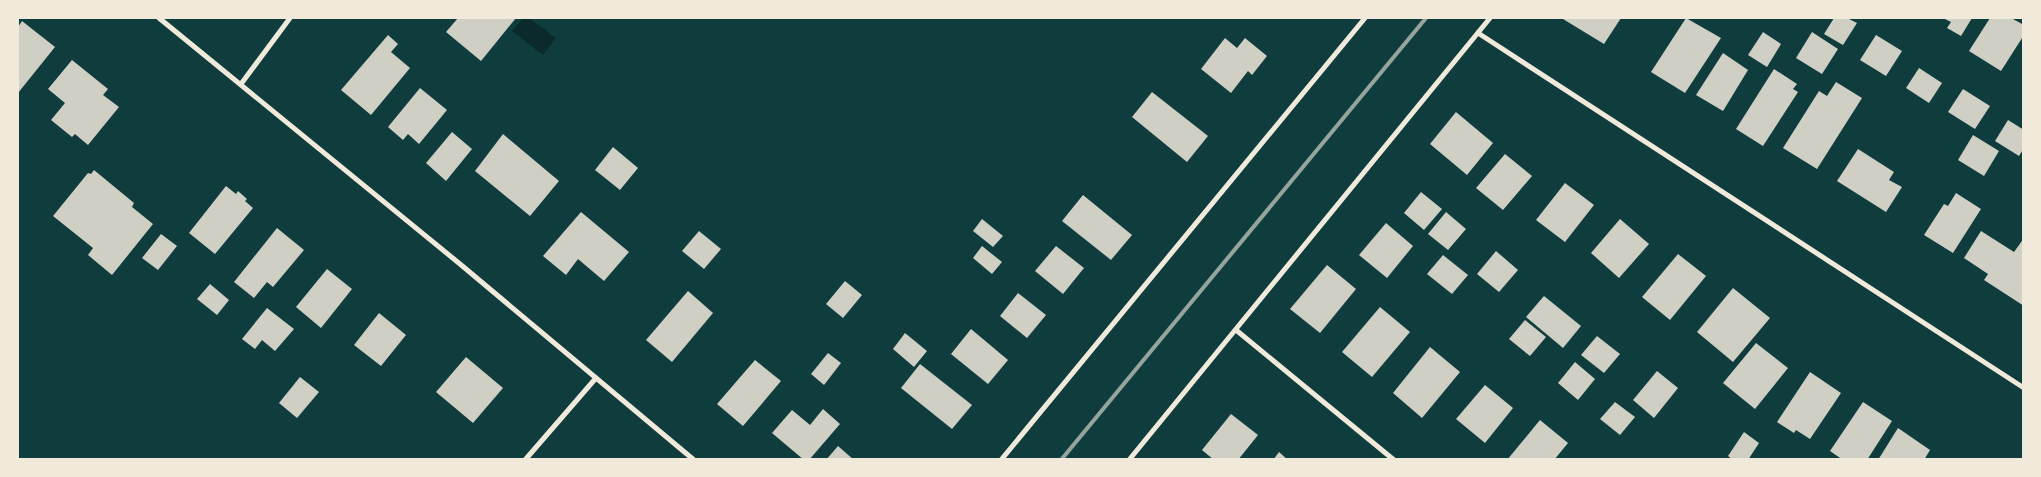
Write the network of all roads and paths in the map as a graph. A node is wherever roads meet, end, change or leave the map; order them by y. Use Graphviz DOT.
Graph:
graph roads {
  1 [pos="159,18"];
  2 [pos="290,18"];
  3 [pos="1365,18"];
  4 [pos="1490,18"];
  5 [pos="1478,33"];
  6 [pos="241,84"];
  7 [pos="1236,330"];
  8 [pos="596,378"];
  9 [pos="2024,388"];
  10 [pos="525,460"];
  11 [pos="694,460"];
  12 [pos="1001,460"];
  13 [pos="1129,460"];
  14 [pos="1394,460"];
  1 -- 6 [label="street"];
  2 -- 6 [label="street"];
  3 -- 12 [label="street"];
  4 -- 5 [label="street"];
  5 -- 7 [label="street"];
  5 -- 9 [label="street"];
  6 -- 8 [label="street"];
  7 -- 13 [label="street"];
  7 -- 14 [label="street"];
  8 -- 10 [label="street"];
  8 -- 11 [label="street"];
}
